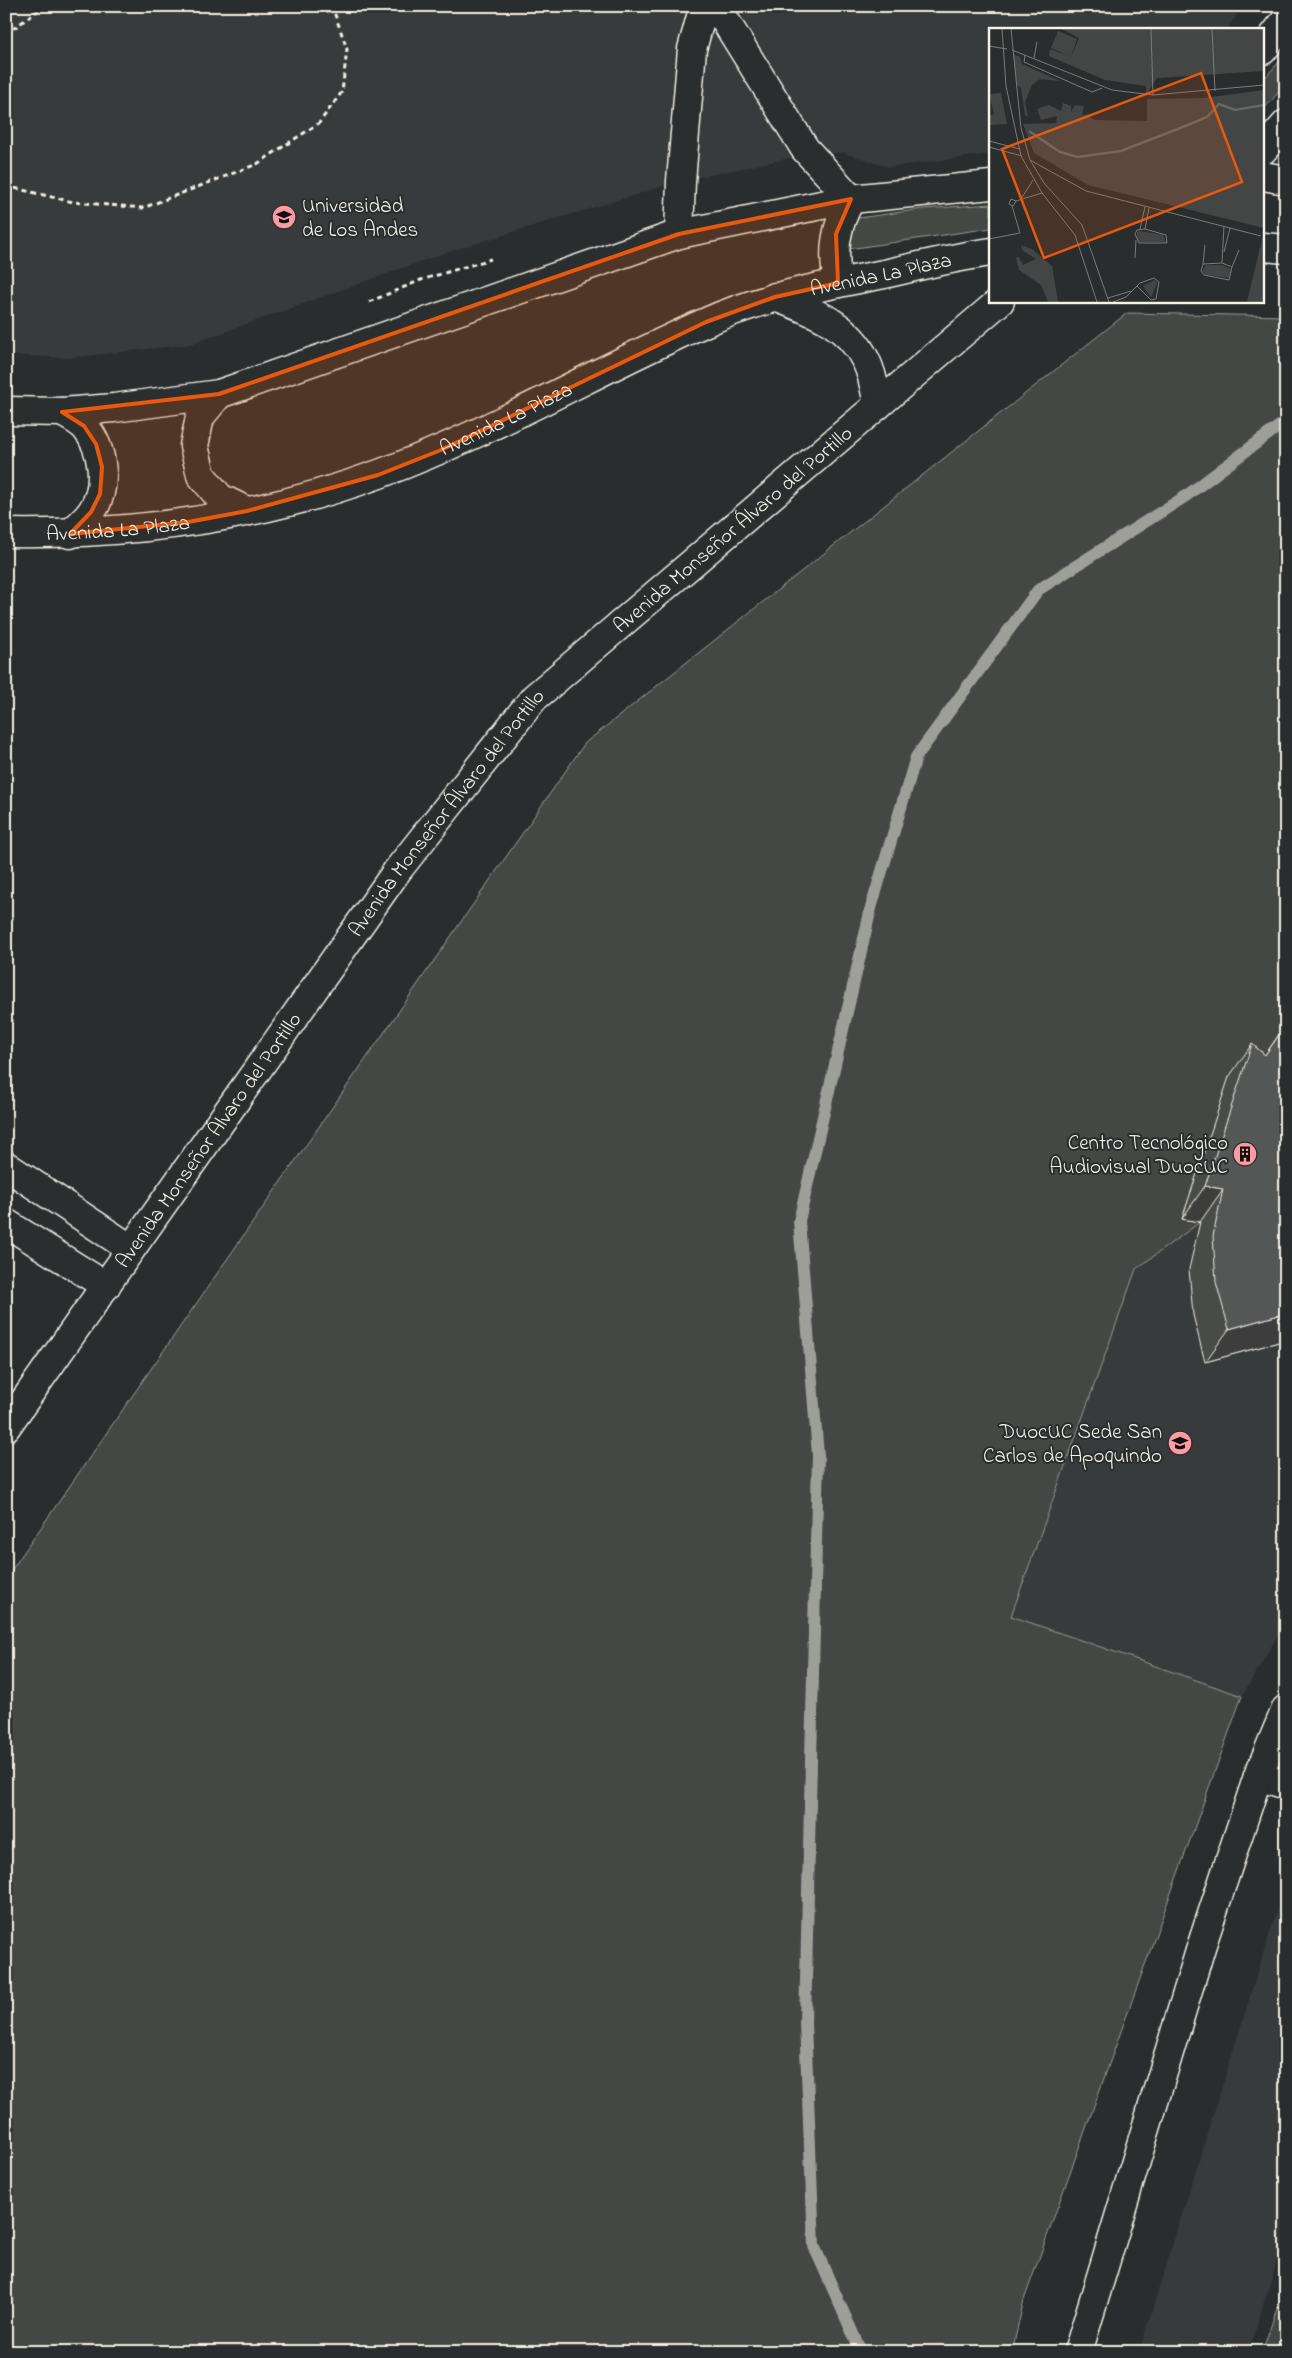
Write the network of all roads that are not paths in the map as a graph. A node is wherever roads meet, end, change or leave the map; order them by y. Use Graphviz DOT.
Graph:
graph roads {
  1 [pos="704,6"];
  2 [pos="716,6"];
  3 [pos="1286,20"];
  4 [pos="1264,49"];
  5 [pos="1286,124"];
  6 [pos="1264,149"];
  7 [pos="1264,176"];
  8 [pos="1286,180"];
  9 [pos="989,185"];
  10 [pos="851,199"];
  11 [pos="679,234"];
  12 [pos="1264,247"];
  13 [pos="1286,249"];
  14 [pos="989,252"];
  15 [pos="838,283"];
  16 [pos="775,297"];
  17 [pos="999,302"];
  18 [pos="219,394"];
  19 [pos="878,405"];
  20 [pos="6,411"];
  21 [pos="62,412"];
  22 [pos="247,511"];
  23 [pos="6,533"];
  24 [pos="70,534"];
  25 [pos="6,1166"];
  26 [pos="6,1223"];
  27 [pos="131,1249"];
  28 [pos="106,1286"];
  29 [pos="6,1428"];
  30 [pos="1285,1710"];
  31 [pos="1258,1776"];
  32 [pos="1286,1785"];
  33 [pos="1078,2352"];
  1 -- 11 [label="street"];
  2 -- 10 [label="street"];
  3 -- 4 [label="street"];
  5 -- 6 [label="street"];
  7 -- 8 [label="street"];
  9 -- 10 [label="street"];
  10 -- 11 [label="street"];
  10 -- 15 [label="street"];
  11 -- 18 [label="street"];
  12 -- 13 [label="street"];
  14 -- 15 [label="street, Avenida La Plaza"];
  15 -- 16 [label="street, Avenida La Plaza"];
  16 -- 19 [label="street"];
  16 -- 22 [label="street, Avenida La Plaza"];
  17 -- 19 [label="street, Avenida Monseñor Álvaro del Portillo"];
  18 -- 21 [label="street"];
  18 -- 22 [label="street"];
  19 -- 27 [label="street, Avenida Monseñor Álvaro del Portillo"];
  20 -- 21 [label="street"];
  21 -- 24 [label="street"];
  22 -- 24 [label="street, Avenida La Plaza"];
  23 -- 24 [label="street, Avenida La Plaza"];
  25 -- 27 [label="street"];
  26 -- 28 [label="street"];
  27 -- 28 [label="street, Avenida Monseñor Álvaro del Portillo"];
  28 -- 29 [label="street, Avenida Monseñor Álvaro del Portillo"];
  30 -- 31 [label="street"];
  31 -- 32 [label="street"];
  31 -- 33 [label="street"];
}
